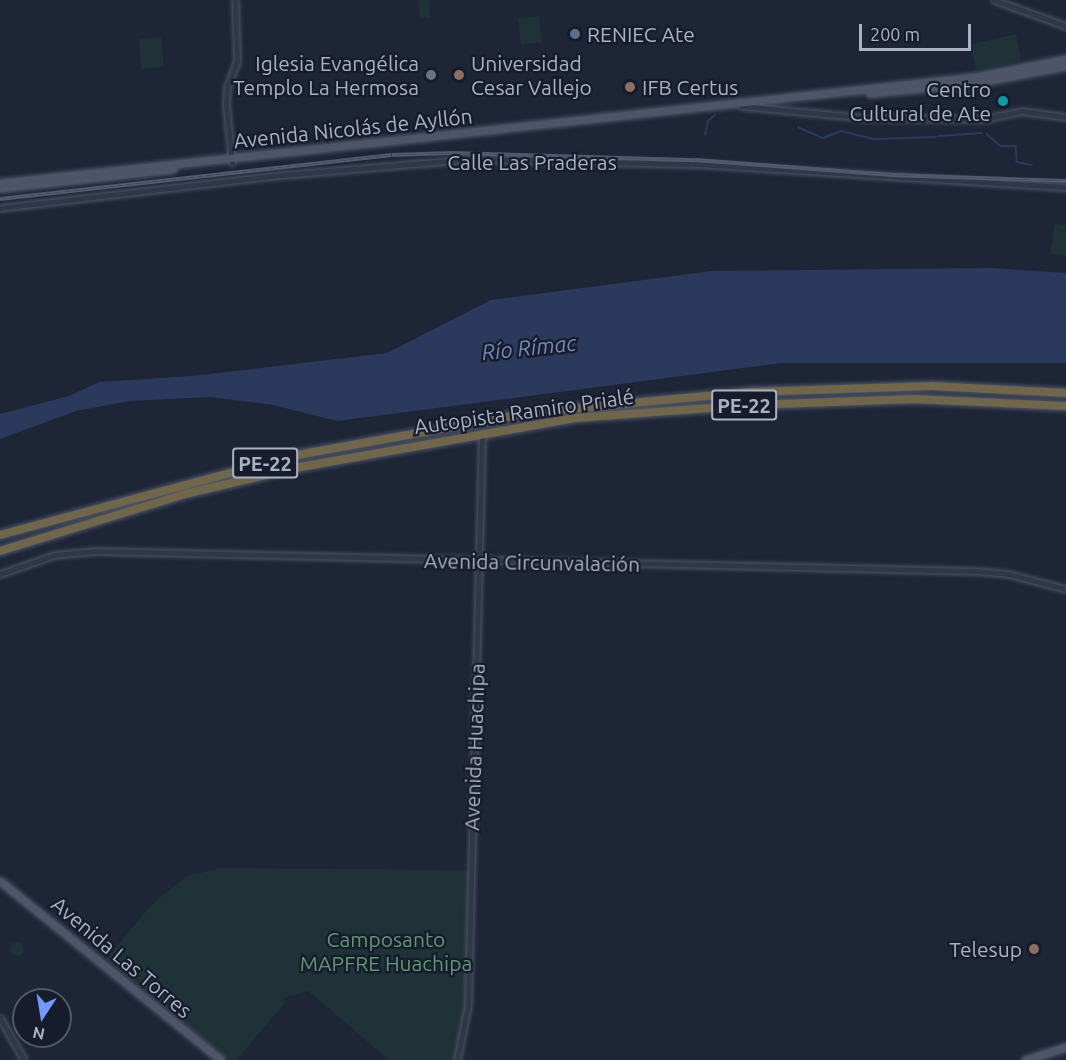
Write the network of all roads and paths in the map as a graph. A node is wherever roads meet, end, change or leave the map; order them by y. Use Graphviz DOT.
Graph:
graph roads {
  1 [pos="235,0"];
  2 [pos="994,0"];
  3 [pos="1066,26"];
  4 [pos="1066,59"];
  5 [pos="1066,66"];
  6 [pos="741,106"];
  7 [pos="1066,117"];
  8 [pos="285,154"];
  9 [pos="232,160"];
  10 [pos="0,183"];
  11 [pos="1066,187"];
  12 [pos="0,188"];
  13 [pos="0,208"];
  14 [pos="1063,393"];
  15 [pos="1062,406"];
  16 [pos="534,412"];
  17 [pos="482,432"];
  18 [pos="0,536"];
  19 [pos="0,550"];
  20 [pos="481,560"];
  21 [pos="0,574"];
  22 [pos="1066,589"];
  23 [pos="1,881"];
  24 [pos="0,1018"];
  25 [pos="1066,1047"];
  26 [pos="24,1060"];
  27 [pos="215,1060"];
  28 [pos="221,1060"];
  29 [pos="457,1060"];
  30 [pos="1025,1060"];
  1 -- 9 [label="street"];
  2 -- 3 [label="street"];
  4 -- 8 [label="main road, Avenida Nicolás de Ayllón"];
  5 -- 6 [label="main road, Avenida Nicolás de Ayllón"];
  6 -- 7 [label="street"];
  6 -- 8 [label="main road, Avenida Nicolás de Ayllón"];
  8 -- 9 [label="main road, Avenida Nicolás de Ayllón"];
  9 -- 10 [label="main road, Avenida Nicolás de Ayllón"];
  9 -- 12 [label="main road, Avenida Nicolás de Ayllón"];
  11 -- 13 [label="street, Calle Las Praderas"];
  14 -- 15 [label="highway"];
  14 -- 16 [label="highway, Autopista Ramiro Prialé / PE-22"];
  15 -- 17 [label="highway, Autopista Ramiro Prialé / PE-22"];
  16 -- 17 [label="highway"];
  16 -- 18 [label="highway, Autopista Ramiro Prialé / PE-22"];
  17 -- 19 [label="highway, Autopista Ramiro Prialé / PE-22"];
  17 -- 20 [label="street, Avenida Huachipa"];
  20 -- 21 [label="street, Avenida Circunvalación"];
  20 -- 22 [label="street, Avenida Circunvalación"];
  20 -- 29 [label="street, Avenida Huachipa"];
  23 -- 27 [label="main road, Avenida Las Torres"];
  23 -- 28 [label="main road, Avenida Las Torres"];
  24 -- 26 [label="street"];
  25 -- 30 [label="main road"];
}
